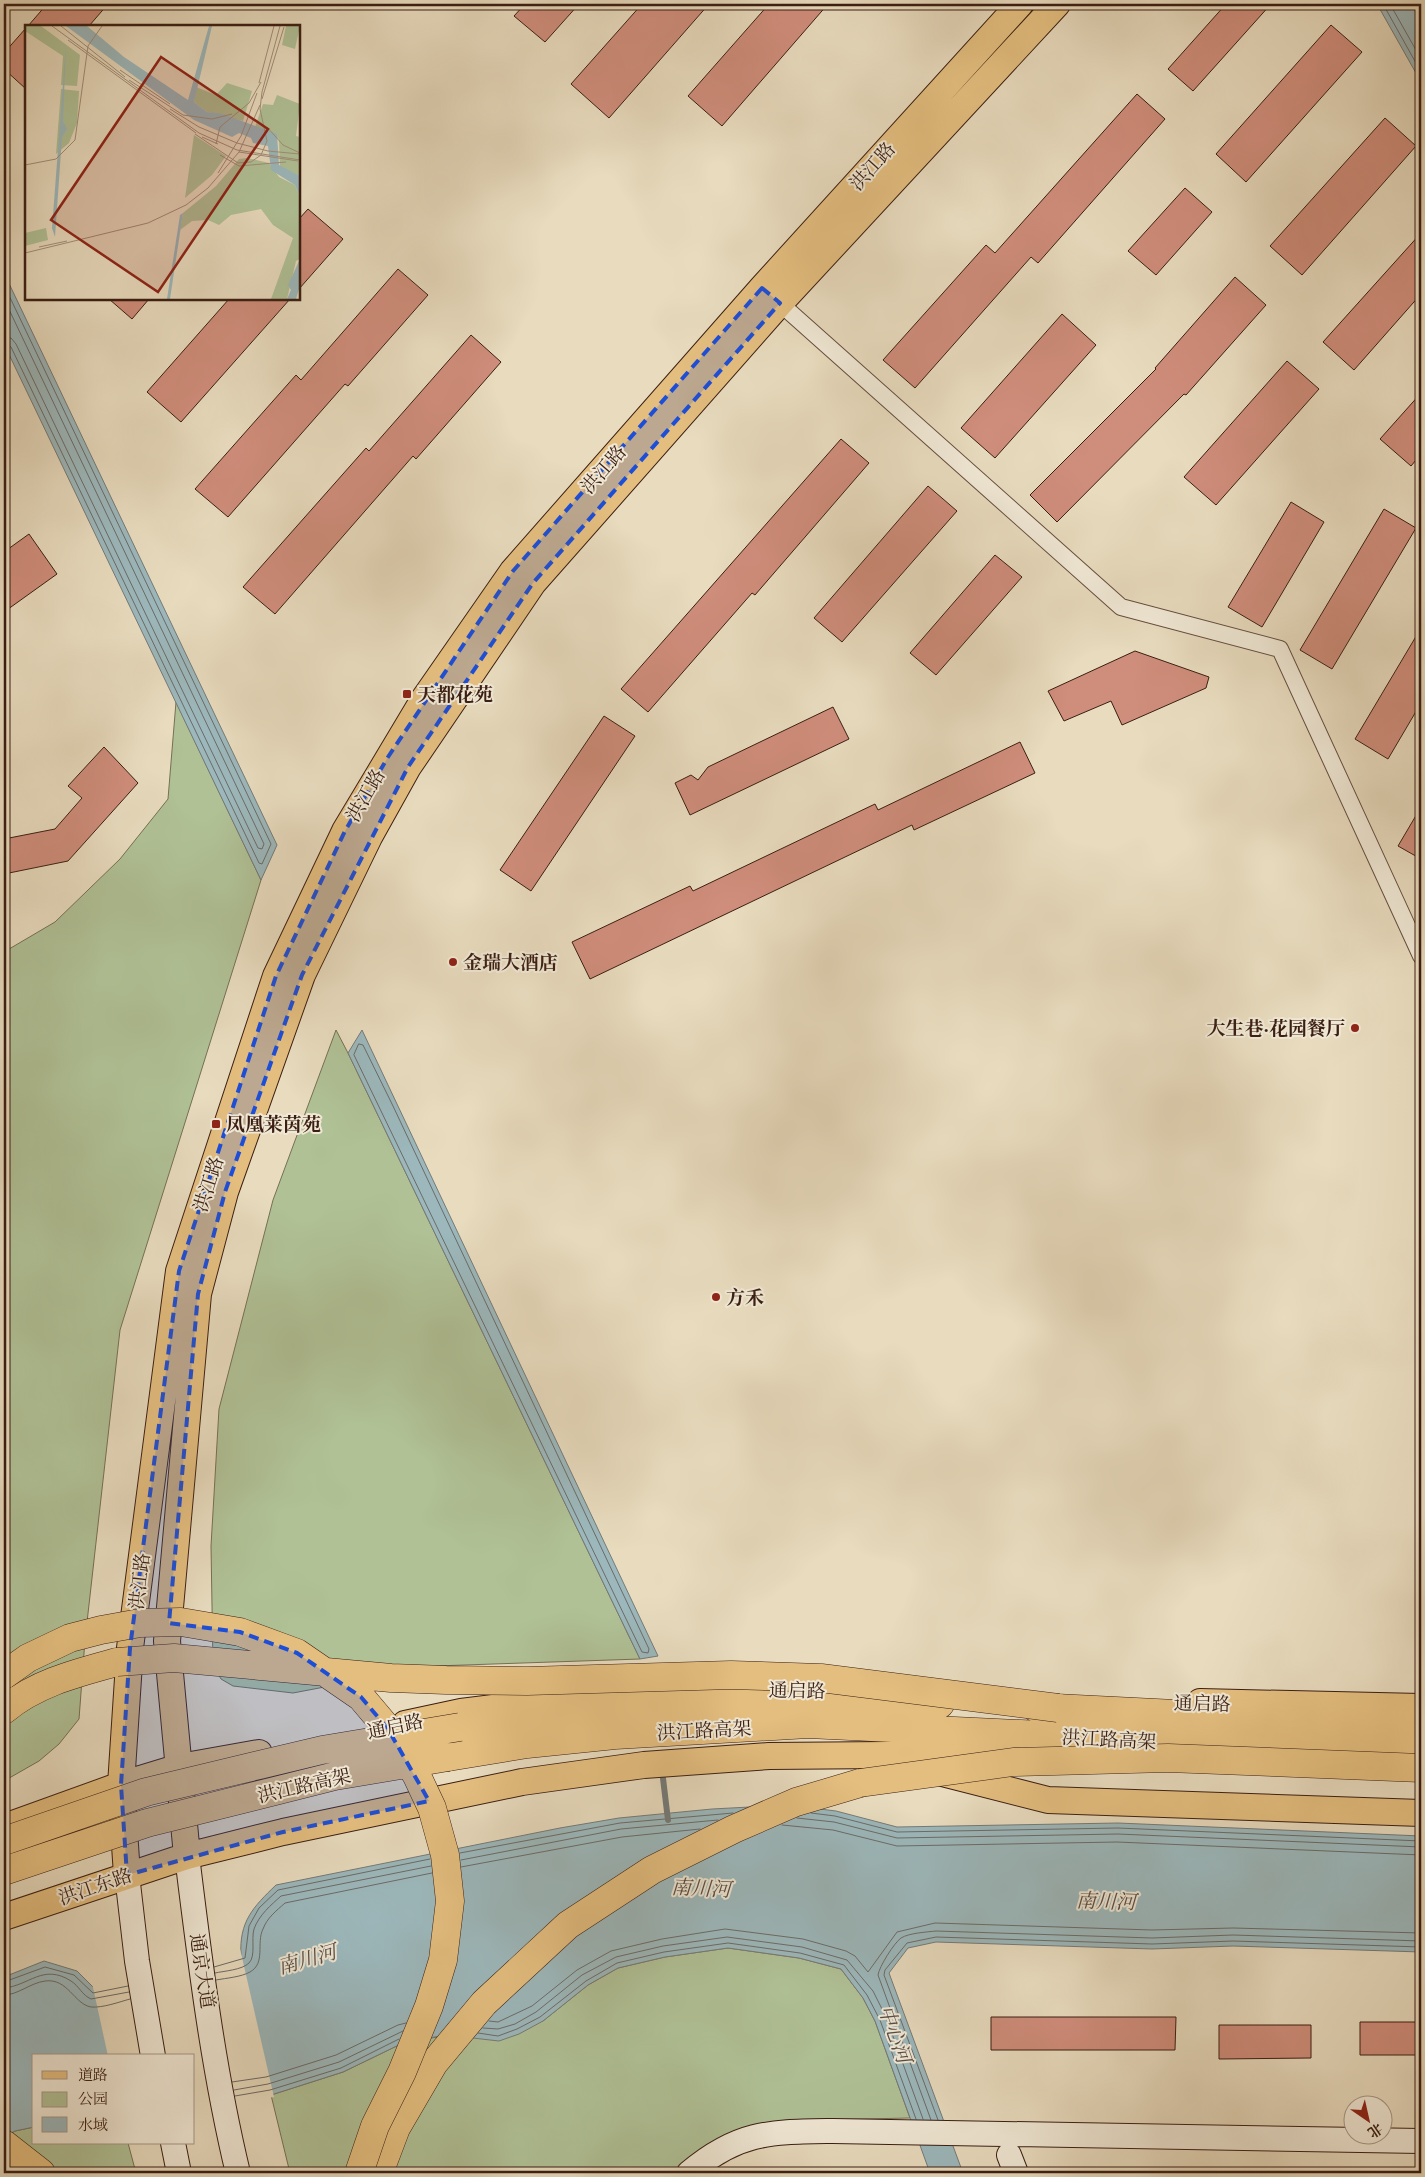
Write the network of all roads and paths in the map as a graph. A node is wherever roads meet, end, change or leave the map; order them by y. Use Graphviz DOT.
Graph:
graph roads {
  1 [pos="1020,4"];
  2 [pos="1057,4"];
  3 [pos="771,296"];
  4 [pos="1421,956"];
  5 [pos="4,1674"];
  6 [pos="1421,1707"];
  7 [pos="1058,1708"];
  8 [pos="4,1710"];
  9 [pos="1421,1726"];
  10 [pos="1421,1753"];
  11 [pos="834,1755"];
  12 [pos="1421,1761"];
  13 [pos="180,1767"];
  14 [pos="1421,1768"];
  15 [pos="120,1785"];
  16 [pos="1421,1813"];
  17 [pos="4,1828"];
  18 [pos="4,1841"];
  19 [pos="187,1856"];
  20 [pos="4,1871"];
  21 [pos="127,1875"];
  22 [pos="4,1917"];
  23 [pos="153,2054"];
  24 [pos="1421,2141"];
  25 [pos="4,2144"];
  26 [pos="173,2144"];
  27 [pos="41,2173"];
  28 [pos="179,2173"];
  29 [pos="238,2173"];
  30 [pos="359,2173"];
  31 [pos="379,2173"];
  32 [pos="689,2173"];
  1 -- 3 [label="main road, 洪江路"];
  2 -- 3 [label="main road, 洪江路"];
  3 -- 4 [label="street"];
  3 -- 13 [label="main road, 洪江路"];
  3 -- 15 [label="main road, 洪江路"];
  5 -- 30 [label="highway, bridge"];
  6 -- 13 [label="main road, 通启路"];
  7 -- 8 [label="highway, bridge"];
  7 -- 9 [label="highway, 洪江路高架"];
  7 -- 18 [label="highway, 洪江路高架, bridge"];
  10 -- 20 [label="highway, 洪江路高架, bridge"];
  11 -- 12 [label="main road"];
  11 -- 16 [label="main road"];
  11 -- 19 [label="main road"];
  13 -- 15 [label="main road"];
  13 -- 19 [label="main road, 通京大道"];
  14 -- 31 [label="highway, bridge"];
  15 -- 17 [label="main road"];
  15 -- 21 [label="main road"];
  19 -- 21 [label="main road, 洪江东路"];
  19 -- 29 [label="street, 通京大道"];
  21 -- 22 [label="main road, 洪江东路"];
  21 -- 23 [label="street"];
  24 -- 32 [label="street"];
  25 -- 27 [label="highway"];
  26 -- 28 [label="street"];
}
